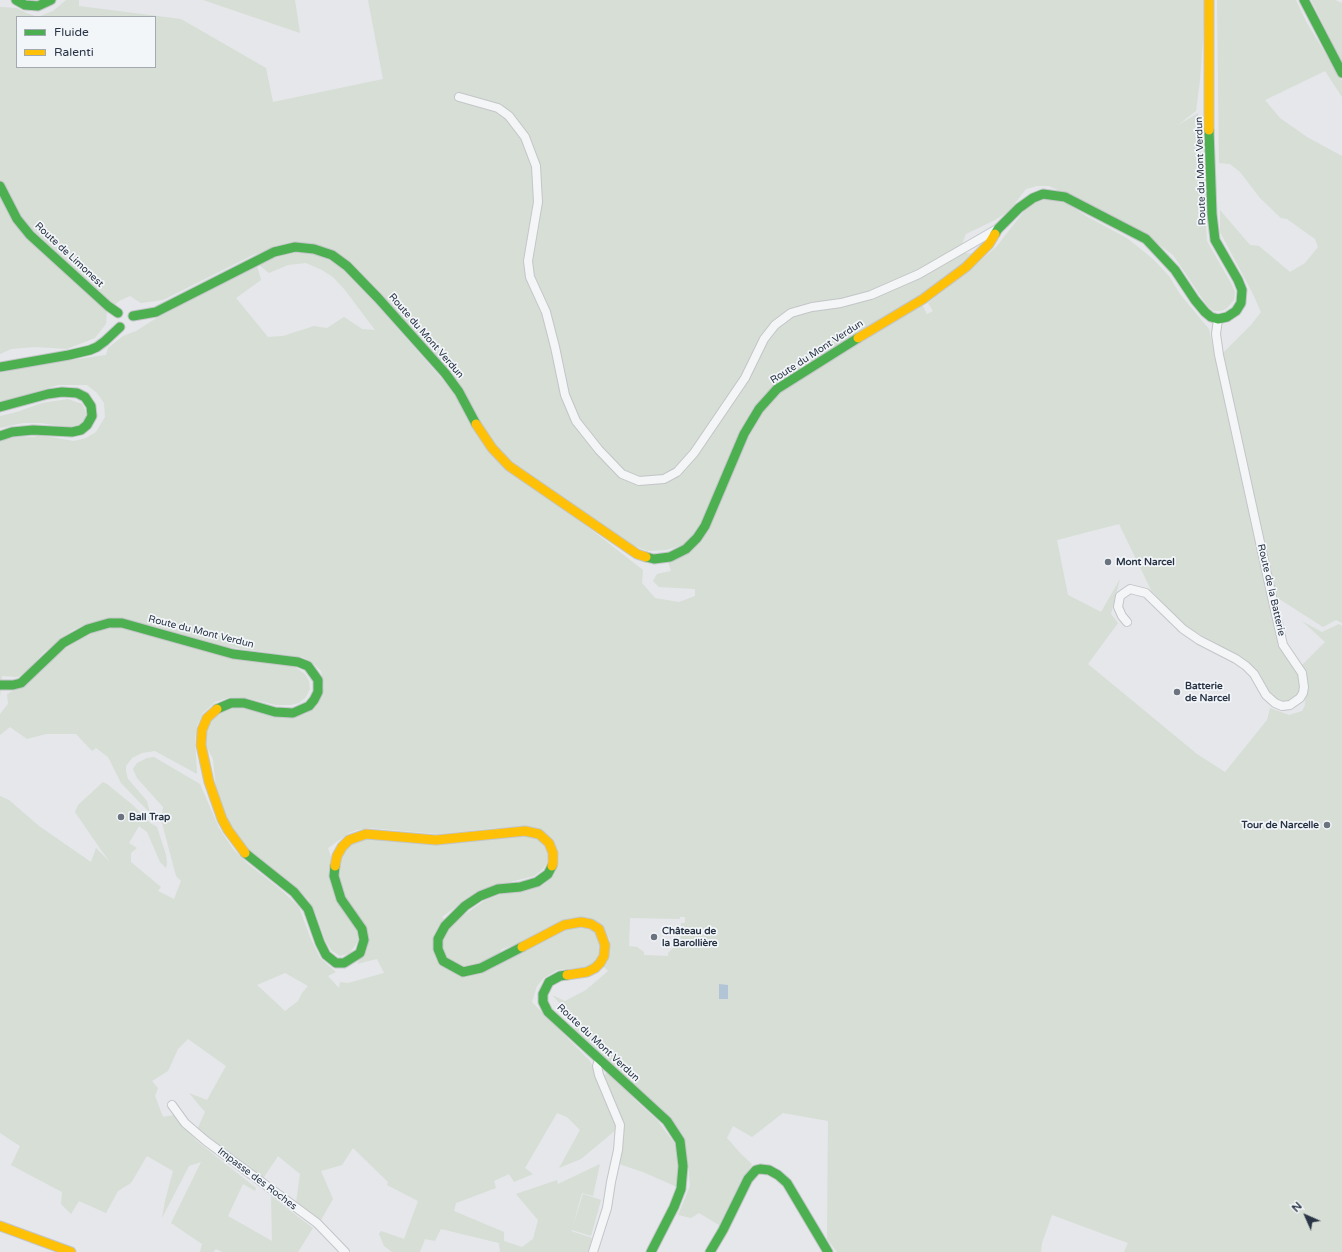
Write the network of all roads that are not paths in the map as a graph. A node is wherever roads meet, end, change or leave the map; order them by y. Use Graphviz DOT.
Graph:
graph roads {
  1 [pos="16,0"];
  2 [pos="51,0"];
  3 [pos="1209,0"];
  4 [pos="1304,0"];
  5 [pos="1342,73"];
  6 [pos="459,97"];
  7 [pos="0,186"];
  8 [pos="998,229"];
  9 [pos="118,313"];
  10 [pos="133,316"];
  11 [pos="1218,319"];
  12 [pos="126,327"];
  13 [pos="0,367"];
  14 [pos="0,407"];
  15 [pos="0,436"];
  16 [pos="1127,622"];
  17 [pos="0,685"];
  18 [pos="599,1060"];
  19 [pos="172,1105"];
  20 [pos="0,1226"];
  21 [pos="71,1252"];
  22 [pos="345,1252"];
  23 [pos="593,1252"];
  24 [pos="651,1252"];
  25 [pos="710,1252"];
  26 [pos="828,1252"];
  1 -- 2 [label="street"];
  3 -- 11 [label="street, Route du Mont Verdun"];
  4 -- 5 [label="street"];
  6 -- 8 [label="street"];
  7 -- 9 [label="street, Route de Limonest"];
  8 -- 10 [label="street, Route du Mont Verdun"];
  8 -- 11 [label="street, Route du Mont Verdun"];
  9 -- 10 [label="street"];
  9 -- 12 [label="street"];
  10 -- 12 [label="street"];
  11 -- 16 [label="street, Route de la Batterie"];
  12 -- 13 [label="street"];
  14 -- 15 [label="street"];
  17 -- 18 [label="street, Route du Mont Verdun"];
  18 -- 23 [label="street"];
  18 -- 24 [label="street, Route du Mont Verdun"];
  19 -- 22 [label="street, Impasse des Roches"];
  20 -- 21 [label="street"];
  25 -- 26 [label="street"];
}
